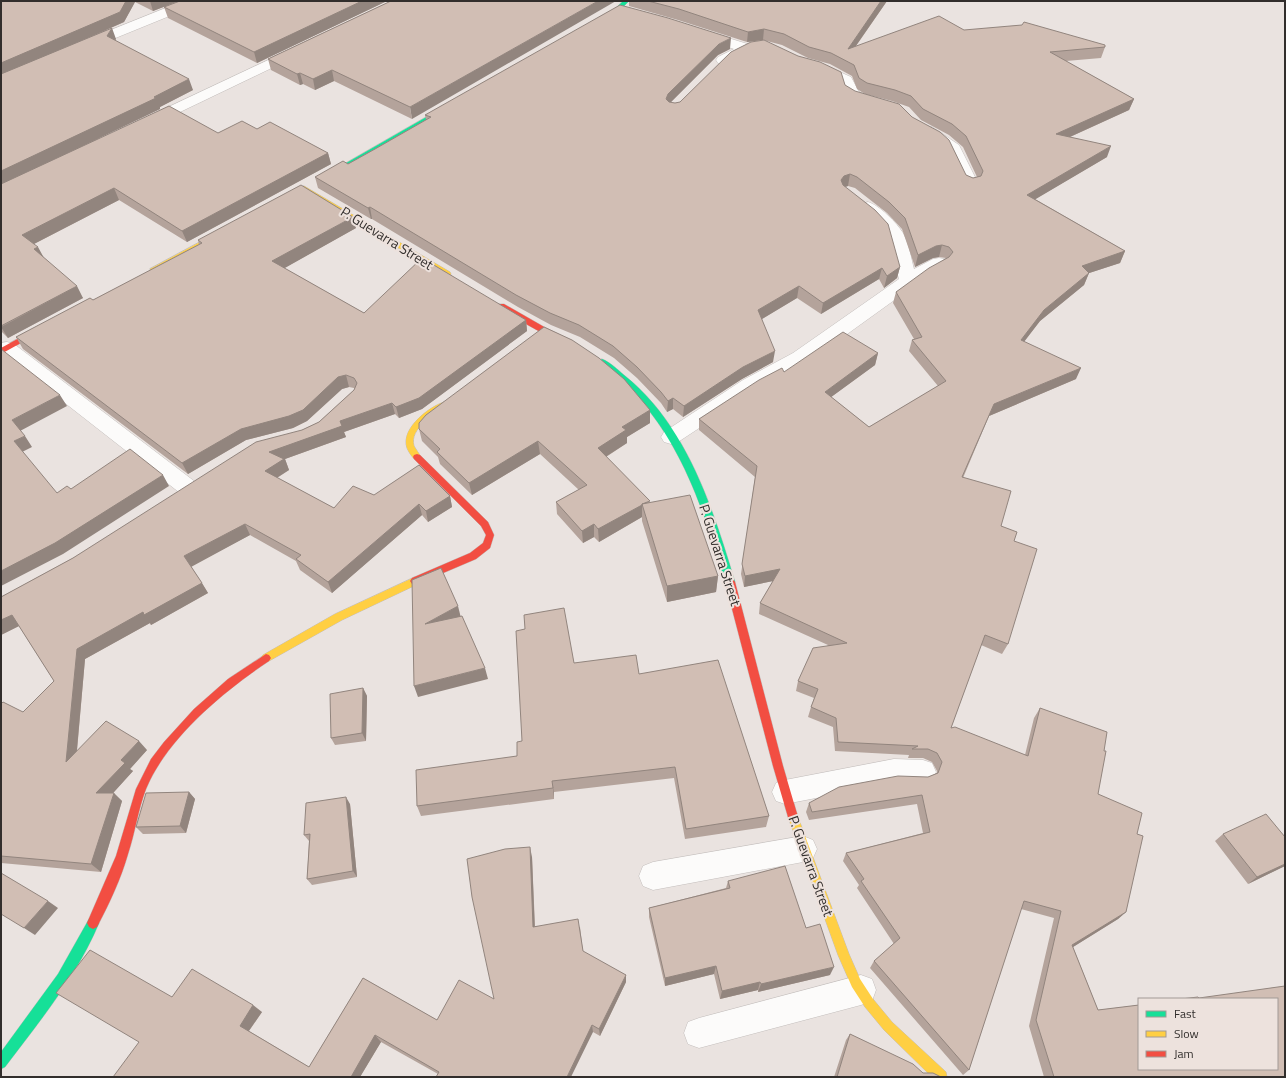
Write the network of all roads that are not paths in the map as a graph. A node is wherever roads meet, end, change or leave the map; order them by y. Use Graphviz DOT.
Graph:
graph roads {
  1 [pos="194,1"];
  2 [pos="625,7"];
  3 [pos="591,24"];
  4 [pos="688,29"];
  5 [pos="307,46"];
  6 [pos="77,49"];
  7 [pos="802,62"];
  8 [pos="713,70"];
  9 [pos="462,98"];
  10 [pos="887,105"];
  11 [pos="915,124"];
  12 [pos="136,128"];
  13 [pos="970,183"];
  14 [pos="854,196"];
  15 [pos="235,225"];
  16 [pos="939,263"];
  17 [pos="145,274"];
  18 [pos="456,280"];
  19 [pos="909,282"];
  20 [pos="490,300"];
  21 [pos="55,322"];
  22 [pos="577,346"];
  23 [pos="4,349"];
  24 [pos="595,357"];
  25 [pos="452,399"];
  26 [pos="671,437"];
  27 [pos="168,499"];
  28 [pos="923,772"];
  29 [pos="785,792"];
  30 [pos="803,849"];
  31 [pos="653,876"];
  32 [pos="861,990"];
  33 [pos="699,1033"];
  34 [pos="1,1063"];
  35 [pos="941,1077"];
  1 -- 6 [label="street"];
  2 -- 3 [label="street"];
  4 -- 8 [label="street"];
  5 -- 12 [label="street"];
  7 -- 10 [label="street"];
  9 -- 18 [label="street, P. Guevarra Street"];
  11 -- 13 [label="street"];
  14 -- 19 [label="street"];
  15 -- 17 [label="street"];
  16 -- 19 [label="street"];
  19 -- 26 [label="street"];
  20 -- 22 [label="street"];
  21 -- 23 [label="street"];
  23 -- 27 [label="street"];
  24 -- 26 [label="street, P. Guevarra Street"];
  25 -- 34 [label="street"];
  26 -- 29 [label="street, P. Guevarra Street"];
  28 -- 29 [label="street"];
  29 -- 30 [label="street, P. Guevarra Street"];
  30 -- 31 [label="street"];
  30 -- 32 [label="street, P. Guevarra Street"];
  32 -- 33 [label="street"];
  32 -- 35 [label="street, P. Guevarra Street"];
}
